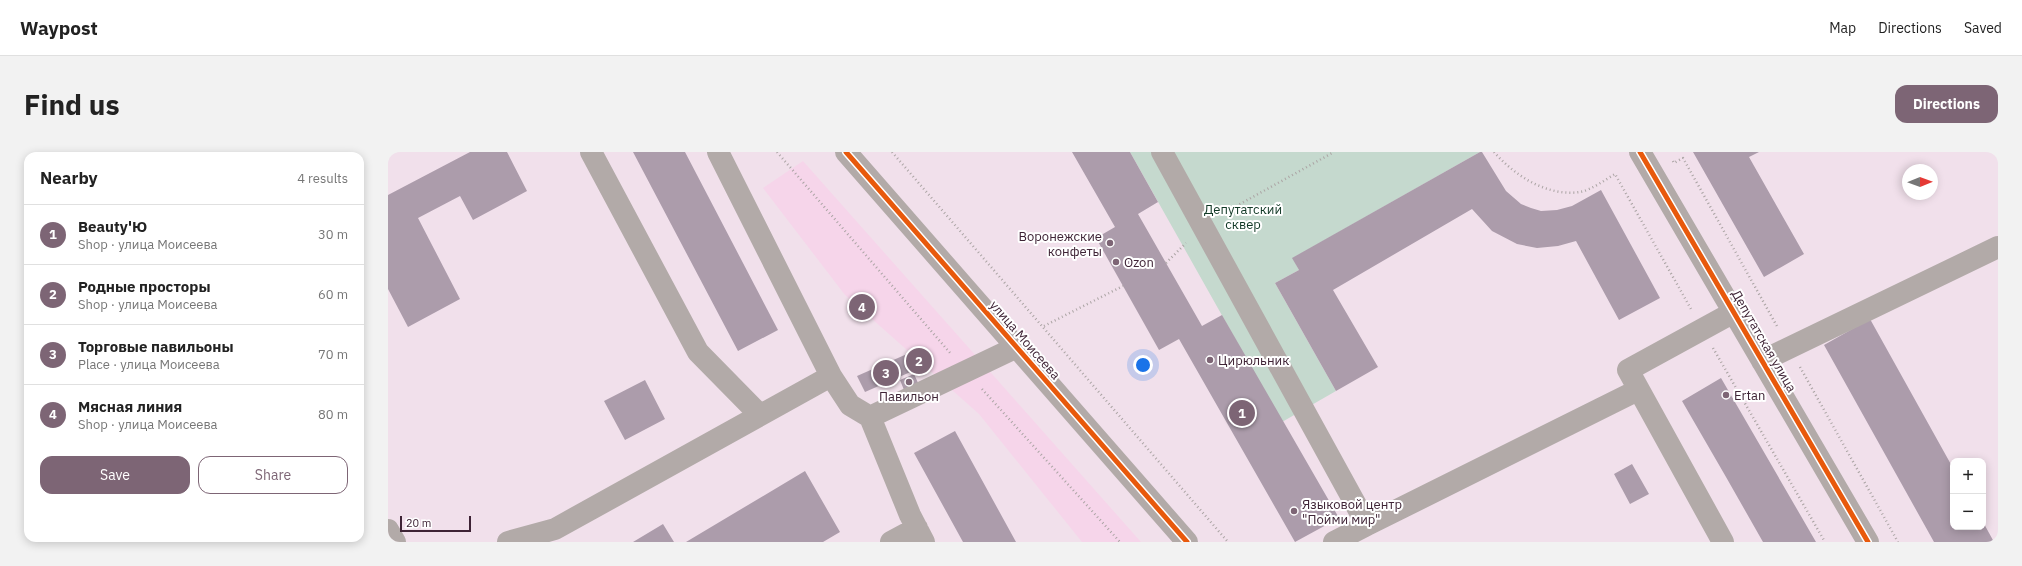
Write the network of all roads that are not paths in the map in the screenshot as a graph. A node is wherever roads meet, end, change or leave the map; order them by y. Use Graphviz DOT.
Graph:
graph roads {
  1 [pos="590,152"];
  2 [pos="718,152"];
  3 [pos="846,152"];
  4 [pos="1162,152"];
  5 [pos="1640,152"];
  6 [pos="1998,247"];
  7 [pos="1734,312"];
  8 [pos="1017,347"];
  9 [pos="1762,361"];
  10 [pos="831,376"];
  11 [pos="1638,390"];
  12 [pos="760,415"];
  13 [pos="870,417"];
  14 [pos="1367,525"];
  15 [pos="388,530"];
  16 [pos="920,535"];
  17 [pos="395,542"];
  18 [pos="508,542"];
  19 [pos="891,542"];
  20 [pos="1188,542"];
  21 [pos="1334,542"];
  22 [pos="1723,542"];
  23 [pos="1868,542"];
  1 -- 12 [label="street"];
  2 -- 10 [label="street"];
  3 -- 8 [label="street, улица Моисеева"];
  4 -- 14 [label="street"];
  5 -- 7 [label="street, Депутатская улица"];
  6 -- 9 [label="street"];
  7 -- 9 [label="street, Депутатская улица"];
  7 -- 11 [label="street"];
  8 -- 13 [label="street"];
  8 -- 20 [label="street, улица Моисеева"];
  9 -- 23 [label="street, Депутатская улица"];
  10 -- 12 [label="street"];
  10 -- 13 [label="street"];
  11 -- 14 [label="street"];
  11 -- 22 [label="street"];
  12 -- 18 [label="street"];
  13 -- 16 [label="street"];
  14 -- 21 [label="street"];
  15 -- 17 [label="street"];
  16 -- 19 [label="street"];
}
